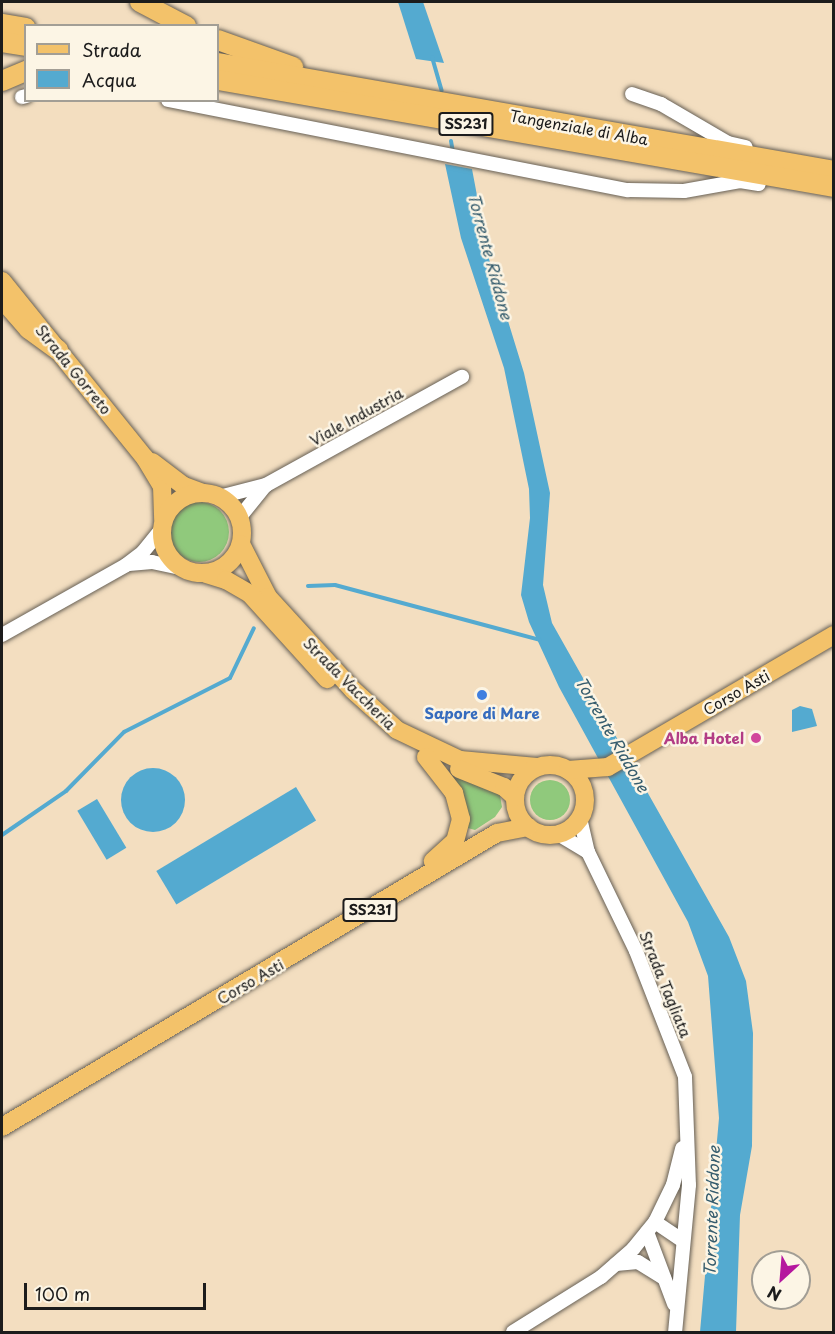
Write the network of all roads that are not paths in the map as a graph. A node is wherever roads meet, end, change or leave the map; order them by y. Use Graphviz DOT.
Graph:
graph roads {
  1 [pos="140,2"];
  2 [pos="2,24"];
  3 [pos="182,24"];
  4 [pos="24,28"];
  5 [pos="219,40"];
  6 [pos="2,42"];
  7 [pos="24,46"];
  8 [pos="219,63"];
  9 [pos="24,72"];
  10 [pos="2,81"];
  11 [pos="219,82"];
  12 [pos="385,94"];
  13 [pos="632,94"];
  14 [pos="178,102"];
  15 [pos="679,153"];
  16 [pos="834,162"];
  17 [pos="834,171"];
  18 [pos="834,187"];
  19 [pos="834,197"];
  20 [pos="2,281"];
  21 [pos="2,298"];
  22 [pos="58,350"];
  23 [pos="462,376"];
  24 [pos="146,458"];
  25 [pos="266,485"];
  26 [pos="211,495"];
  27 [pos="239,518"];
  28 [pos="162,524"];
  29 [pos="241,544"];
  30 [pos="126,565"];
  31 [pos="181,568"];
  32 [pos="206,574"];
  33 [pos="2,635"];
  34 [pos="834,635"];
  35 [pos="426,757"];
  36 [pos="537,768"];
  37 [pos="605,769"];
  38 [pos="568,770"];
  39 [pos="515,801"];
  40 [pos="583,809"];
  41 [pos="528,827"];
  42 [pos="497,833"];
  43 [pos="558,834"];
  44 [pos="588,852"];
  45 [pos="242,986"];
  46 [pos="2,1126"];
  47 [pos="685,1134"];
  48 [pos="651,1227"];
  49 [pos="682,1240"];
  50 [pos="616,1264"];
  51 [pos="665,1279"];
  52 [pos="675,1309"];
  53 [pos="513,1332"];
  54 [pos="675,1332"];
  1 -- 3 [label="highway"];
  2 -- 4 [label="highway"];
  5 -- 12 [label="highway"];
  6 -- 7 [label="highway"];
  8 -- 12 [label="highway, Tangenziale di Alba / SS231"];
  9 -- 10 [label="highway"];
  11 -- 15 [label="highway, Tangenziale di Alba / SS231"];
  12 -- 15 [label="highway, Tangenziale di Alba / SS231"];
  13 -- 16 [label="street"];
  14 -- 19 [label="street"];
  15 -- 17 [label="highway, Tangenziale di Alba / SS231"];
  15 -- 18 [label="highway, Tangenziale di Alba / SS231"];
  20 -- 22 [label="main road, Strada Gorreto"];
  21 -- 22 [label="highway"];
  22 -- 24 [label="main road, Strada Gorreto"];
  23 -- 25 [label="street, Viale Industria"];
  24 -- 26 [label="main road, Strada Gorreto"];
  24 -- 28 [label="main road, Strada Gorreto"];
  25 -- 26 [label="street, Viale Industria"];
  25 -- 27 [label="street, Viale Industria"];
  26 -- 27 [label="main road"];
  26 -- 28 [label="main road"];
  27 -- 29 [label="main road"];
  28 -- 30 [label="street"];
  28 -- 31 [label="main road"];
  29 -- 32 [label="main road"];
  29 -- 36 [label="main road, Strada Vaccheria"];
  30 -- 31 [label="street"];
  30 -- 33 [label="street"];
  31 -- 32 [label="main road"];
  32 -- 35 [label="main road, Strada Vaccheria"];
  34 -- 37 [label="main road, Corso Asti"];
  35 -- 39 [label="main road, Strada Vaccheria"];
  35 -- 45 [label="main road"];
  36 -- 38 [label="main road"];
  36 -- 39 [label="main road, SS231"];
  37 -- 38 [label="main road"];
  37 -- 40 [label="main road"];
  38 -- 40 [label="main road"];
  39 -- 41 [label="main road"];
  39 -- 42 [label="main road, SS231"];
  40 -- 43 [label="main road"];
  40 -- 44 [label="street, Strada Tagliata"];
  41 -- 42 [label="main road, SS231"];
  41 -- 43 [label="main road, SS231"];
  42 -- 45 [label="main road, Corso Asti / SS231"];
  43 -- 44 [label="street"];
  44 -- 47 [label="street, Strada Tagliata"];
  45 -- 46 [label="main road, Corso Asti / SS231"];
  47 -- 48 [label="street, Strada Tagliata"];
  47 -- 49 [label="street, Strada Tagliata"];
  48 -- 49 [label="street"];
  48 -- 50 [label="street, Strada Tagliata"];
  48 -- 51 [label="street, Strada Tagliata"];
  49 -- 52 [label="street, Strada Tagliata"];
  50 -- 51 [label="street"];
  50 -- 53 [label="street, Strada Tagliata"];
  51 -- 52 [label="street, Strada Tagliata"];
  52 -- 54 [label="street, Strada Tagliata"];
}
